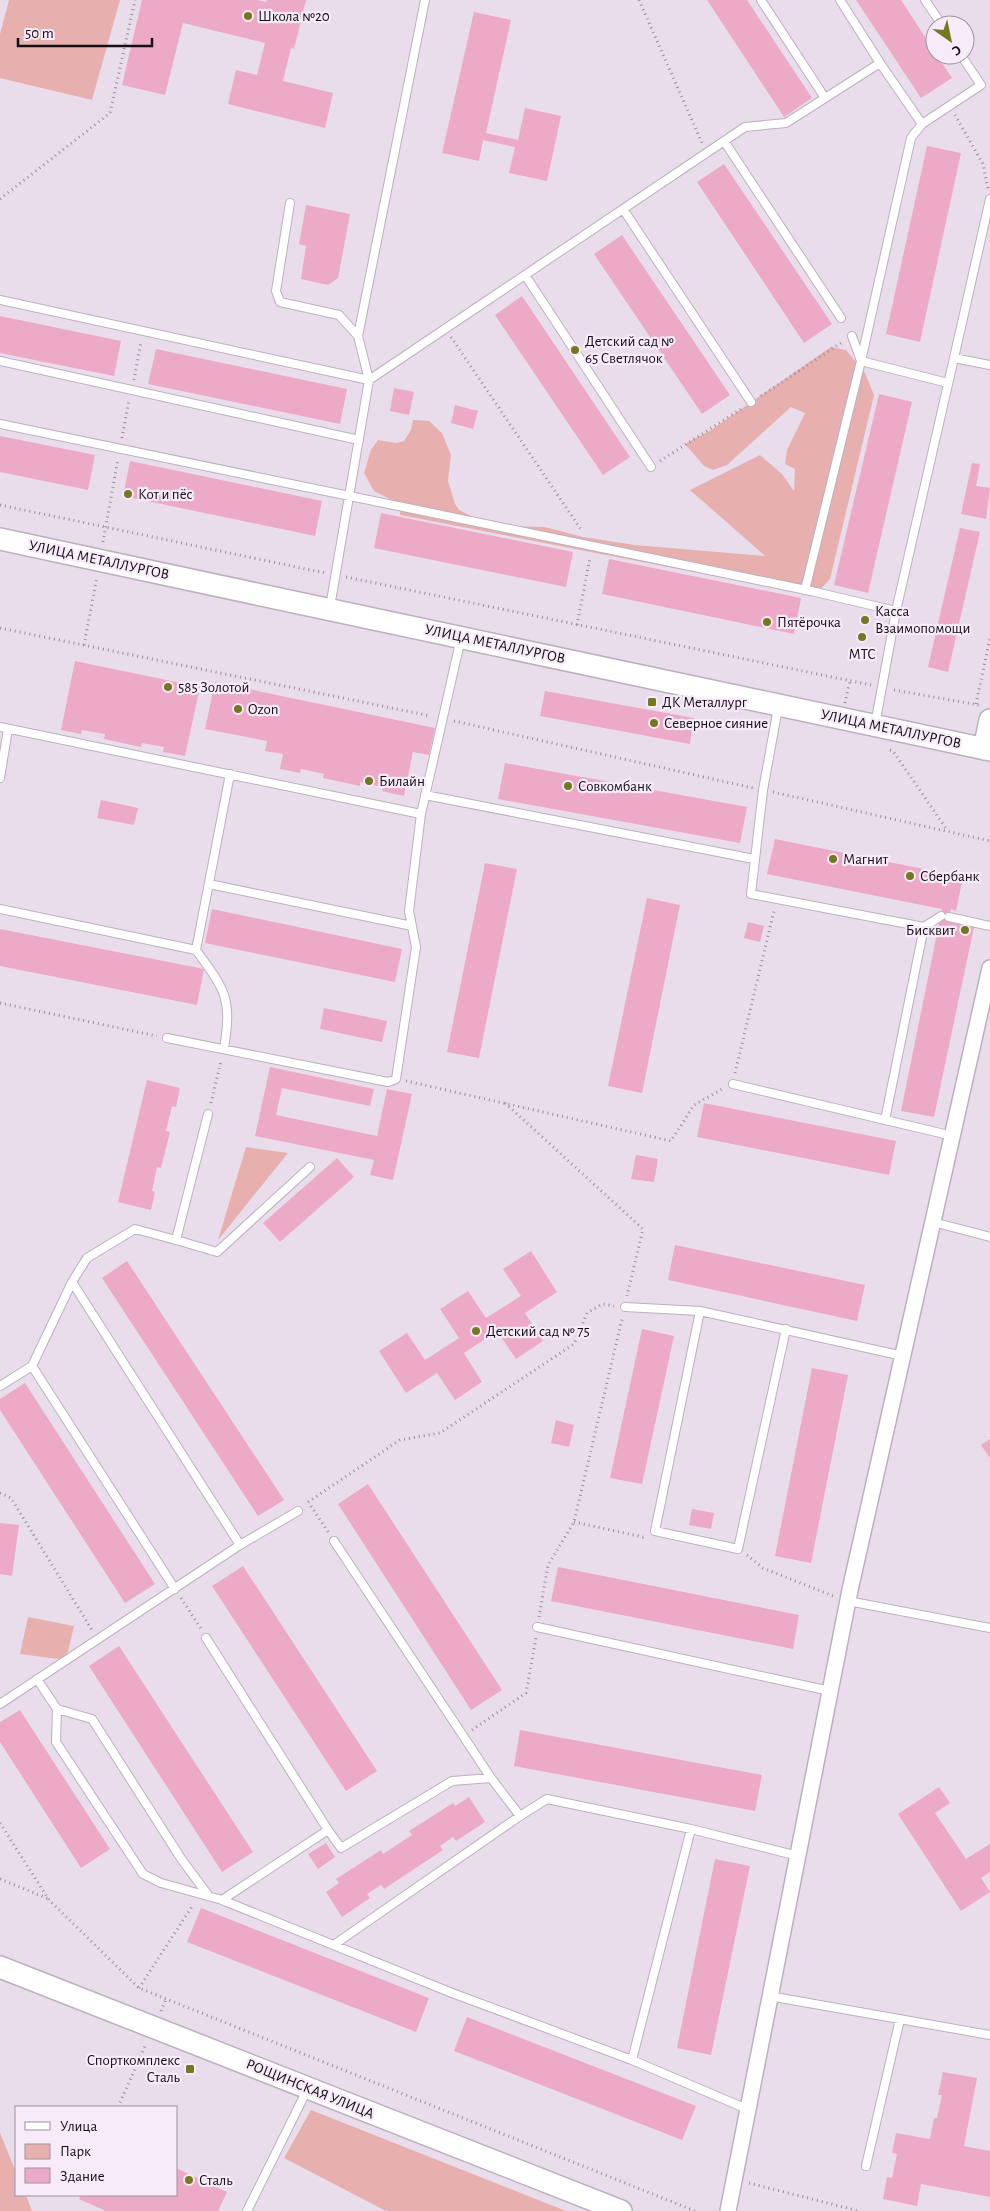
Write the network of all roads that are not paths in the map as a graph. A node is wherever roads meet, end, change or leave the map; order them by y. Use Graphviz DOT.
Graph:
graph roads {
  1 [pos="425,0"];
  2 [pos="761,0"];
  3 [pos="840,0"];
  4 [pos="925,0"];
  5 [pos="935,15"];
  6 [pos="880,63"];
  7 [pos="968,65"];
  8 [pos="825,98"];
  9 [pos="922,124"];
  10 [pos="724,141"];
  11 [pos="990,199"];
  12 [pos="290,203"];
  13 [pos="623,209"];
  14 [pos="525,275"];
  15 [pos="0,300"];
  16 [pos="841,318"];
  17 [pos="358,336"];
  18 [pos="852,336"];
  19 [pos="954,358"];
  20 [pos="861,360"];
  21 [pos="0,361"];
  22 [pos="990,365"];
  23 [pos="369,380"];
  24 [pos="948,383"];
  25 [pos="750,402"];
  26 [pos="0,424"];
  27 [pos="359,440"];
  28 [pos="651,467"];
  29 [pos="349,496"];
  30 [pos="0,540"];
  31 [pos="805,590"];
  32 [pos="330,609"];
  33 [pos="896,611"];
  34 [pos="462,636"];
  35 [pos="778,706"];
  36 [pos="983,710"];
  37 [pos="875,725"];
  38 [pos="0,727"];
  39 [pos="8,729"];
  40 [pos="987,749"];
  41 [pos="230,774"];
  42 [pos="0,778"];
  43 [pos="425,795"];
  44 [pos="421,814"];
  45 [pos="754,859"];
  46 [pos="210,884"];
  47 [pos="0,909"];
  48 [pos="412,926"];
  49 [pos="990,926"];
  50 [pos="924,927"];
  51 [pos="196,950"];
  52 [pos="989,977"];
  53 [pos="167,1038"];
  54 [pos="224,1049"];
  55 [pos="733,1084"];
  56 [pos="208,1114"];
  57 [pos="885,1120"];
  58 [pos="953,1136"];
  59 [pos="310,1167"];
  60 [pos="933,1222"];
  61 [pos="990,1237"];
  62 [pos="176,1240"];
  63 [pos="72,1282"];
  64 [pos="625,1306"];
  65 [pos="700,1311"];
  66 [pos="786,1329"];
  67 [pos="903,1356"];
  68 [pos="32,1366"];
  69 [pos="0,1386"];
  70 [pos="298,1511"];
  71 [pos="334,1541"];
  72 [pos="240,1546"];
  73 [pos="175,1589"];
  74 [pos="848,1601"];
  75 [pos="538,1627"];
  76 [pos="990,1628"];
  77 [pos="206,1638"];
  78 [pos="37,1679"];
  79 [pos="830,1691"];
  80 [pos="0,1704"];
  81 [pos="57,1709"];
  82 [pos="491,1778"];
  83 [pos="520,1816"];
  84 [pos="691,1829"];
  85 [pos="328,1830"];
  86 [pos="798,1856"];
  87 [pos="205,1894"];
  88 [pos="222,1900"];
  89 [pos="335,1944"];
  90 [pos="0,1967"];
  91 [pos="769,1996"];
  92 [pos="900,2019"];
  93 [pos="990,2035"];
  94 [pos="632,2060"];
  95 [pos="308,2089"];
  96 [pos="747,2109"];
  97 [pos="866,2166"];
  98 [pos="247,2211"];
  99 [pos="621,2211"];
  100 [pos="728,2211"];
  1 -- 17 [label="lane"];
  2 -- 8 [label="lane"];
  3 -- 6 [label="lane"];
  4 -- 5 [label="lane"];
  6 -- 8 [label="lane"];
  6 -- 9 [label="lane"];
  7 -- 9 [label="lane"];
  8 -- 10 [label="lane"];
  9 -- 20 [label="lane"];
  10 -- 13 [label="lane"];
  10 -- 16 [label="lane"];
  11 -- 19 [label="lane"];
  12 -- 17 [label="lane"];
  13 -- 14 [label="lane"];
  13 -- 25 [label="lane"];
  14 -- 23 [label="lane"];
  14 -- 28 [label="lane"];
  15 -- 23 [label="lane"];
  17 -- 23 [label="lane"];
  18 -- 20 [label="lane"];
  19 -- 22 [label="lane"];
  19 -- 24 [label="lane"];
  20 -- 24 [label="lane"];
  20 -- 31 [label="lane"];
  21 -- 27 [label="lane"];
  23 -- 27 [label="lane"];
  24 -- 33 [label="lane"];
  26 -- 29 [label="lane"];
  27 -- 29 [label="lane"];
  29 -- 31 [label="lane"];
  29 -- 32 [label="lane"];
  30 -- 32 [label="main road, УЛИЦА МЕТАЛЛУРГОВ"];
  31 -- 33 [label="lane"];
  32 -- 34 [label="main road, УЛИЦА МЕТАЛЛУРГОВ"];
  33 -- 37 [label="lane"];
  34 -- 35 [label="main road, УЛИЦА МЕТАЛЛУРГОВ"];
  34 -- 43 [label="lane"];
  35 -- 37 [label="main road, УЛИЦА МЕТАЛЛУРГОВ"];
  35 -- 45 [label="lane"];
  36 -- 40 [label="main road"];
  37 -- 40 [label="main road, УЛИЦА МЕТАЛЛУРГОВ"];
  38 -- 39 [label="lane"];
  39 -- 41 [label="lane"];
  39 -- 42 [label="lane"];
  41 -- 44 [label="lane"];
  41 -- 46 [label="lane"];
  43 -- 44 [label="lane"];
  43 -- 45 [label="lane"];
  44 -- 48 [label="lane"];
  45 -- 50 [label="lane"];
  46 -- 48 [label="lane"];
  46 -- 51 [label="lane"];
  47 -- 51 [label="lane"];
  48 -- 54 [label="lane"];
  49 -- 50 [label="lane"];
  50 -- 57 [label="lane"];
  51 -- 54 [label="lane"];
  52 -- 58 [label="street"];
  53 -- 54 [label="lane"];
  55 -- 57 [label="lane"];
  56 -- 62 [label="lane"];
  57 -- 58 [label="lane"];
  58 -- 60 [label="street"];
  59 -- 62 [label="lane"];
  60 -- 61 [label="lane"];
  60 -- 67 [label="street"];
  62 -- 63 [label="lane"];
  63 -- 68 [label="lane"];
  63 -- 72 [label="lane"];
  64 -- 65 [label="lane"];
  65 -- 66 [label="lane"];
  65 -- 66 [label="lane"];
  66 -- 67 [label="lane"];
  67 -- 74 [label="street"];
  68 -- 69 [label="lane"];
  68 -- 73 [label="lane"];
  70 -- 72 [label="lane"];
  71 -- 82 [label="lane"];
  72 -- 73 [label="lane"];
  73 -- 78 [label="lane"];
  74 -- 76 [label="lane"];
  74 -- 79 [label="street"];
  75 -- 79 [label="lane"];
  77 -- 85 [label="lane"];
  78 -- 80 [label="lane"];
  78 -- 81 [label="lane"];
  79 -- 86 [label="street"];
  81 -- 87 [label="lane"];
  81 -- 87 [label="lane"];
  82 -- 83 [label="lane"];
  82 -- 85 [label="lane"];
  83 -- 84 [label="lane"];
  83 -- 89 [label="lane"];
  84 -- 86 [label="lane"];
  84 -- 94 [label="lane"];
  85 -- 88 [label="lane"];
  86 -- 91 [label="street"];
  87 -- 88 [label="lane"];
  88 -- 89 [label="lane"];
  89 -- 94 [label="lane"];
  90 -- 95 [label="main road, РОЩИНСКАЯ УЛИЦА"];
  91 -- 92 [label="lane"];
  91 -- 96 [label="street"];
  92 -- 93 [label="lane"];
  92 -- 97 [label="lane"];
  94 -- 96 [label="lane"];
  95 -- 98 [label="lane"];
  95 -- 99 [label="main road, РОЩИНСКАЯ УЛИЦА"];
  96 -- 100 [label="street"];
}
